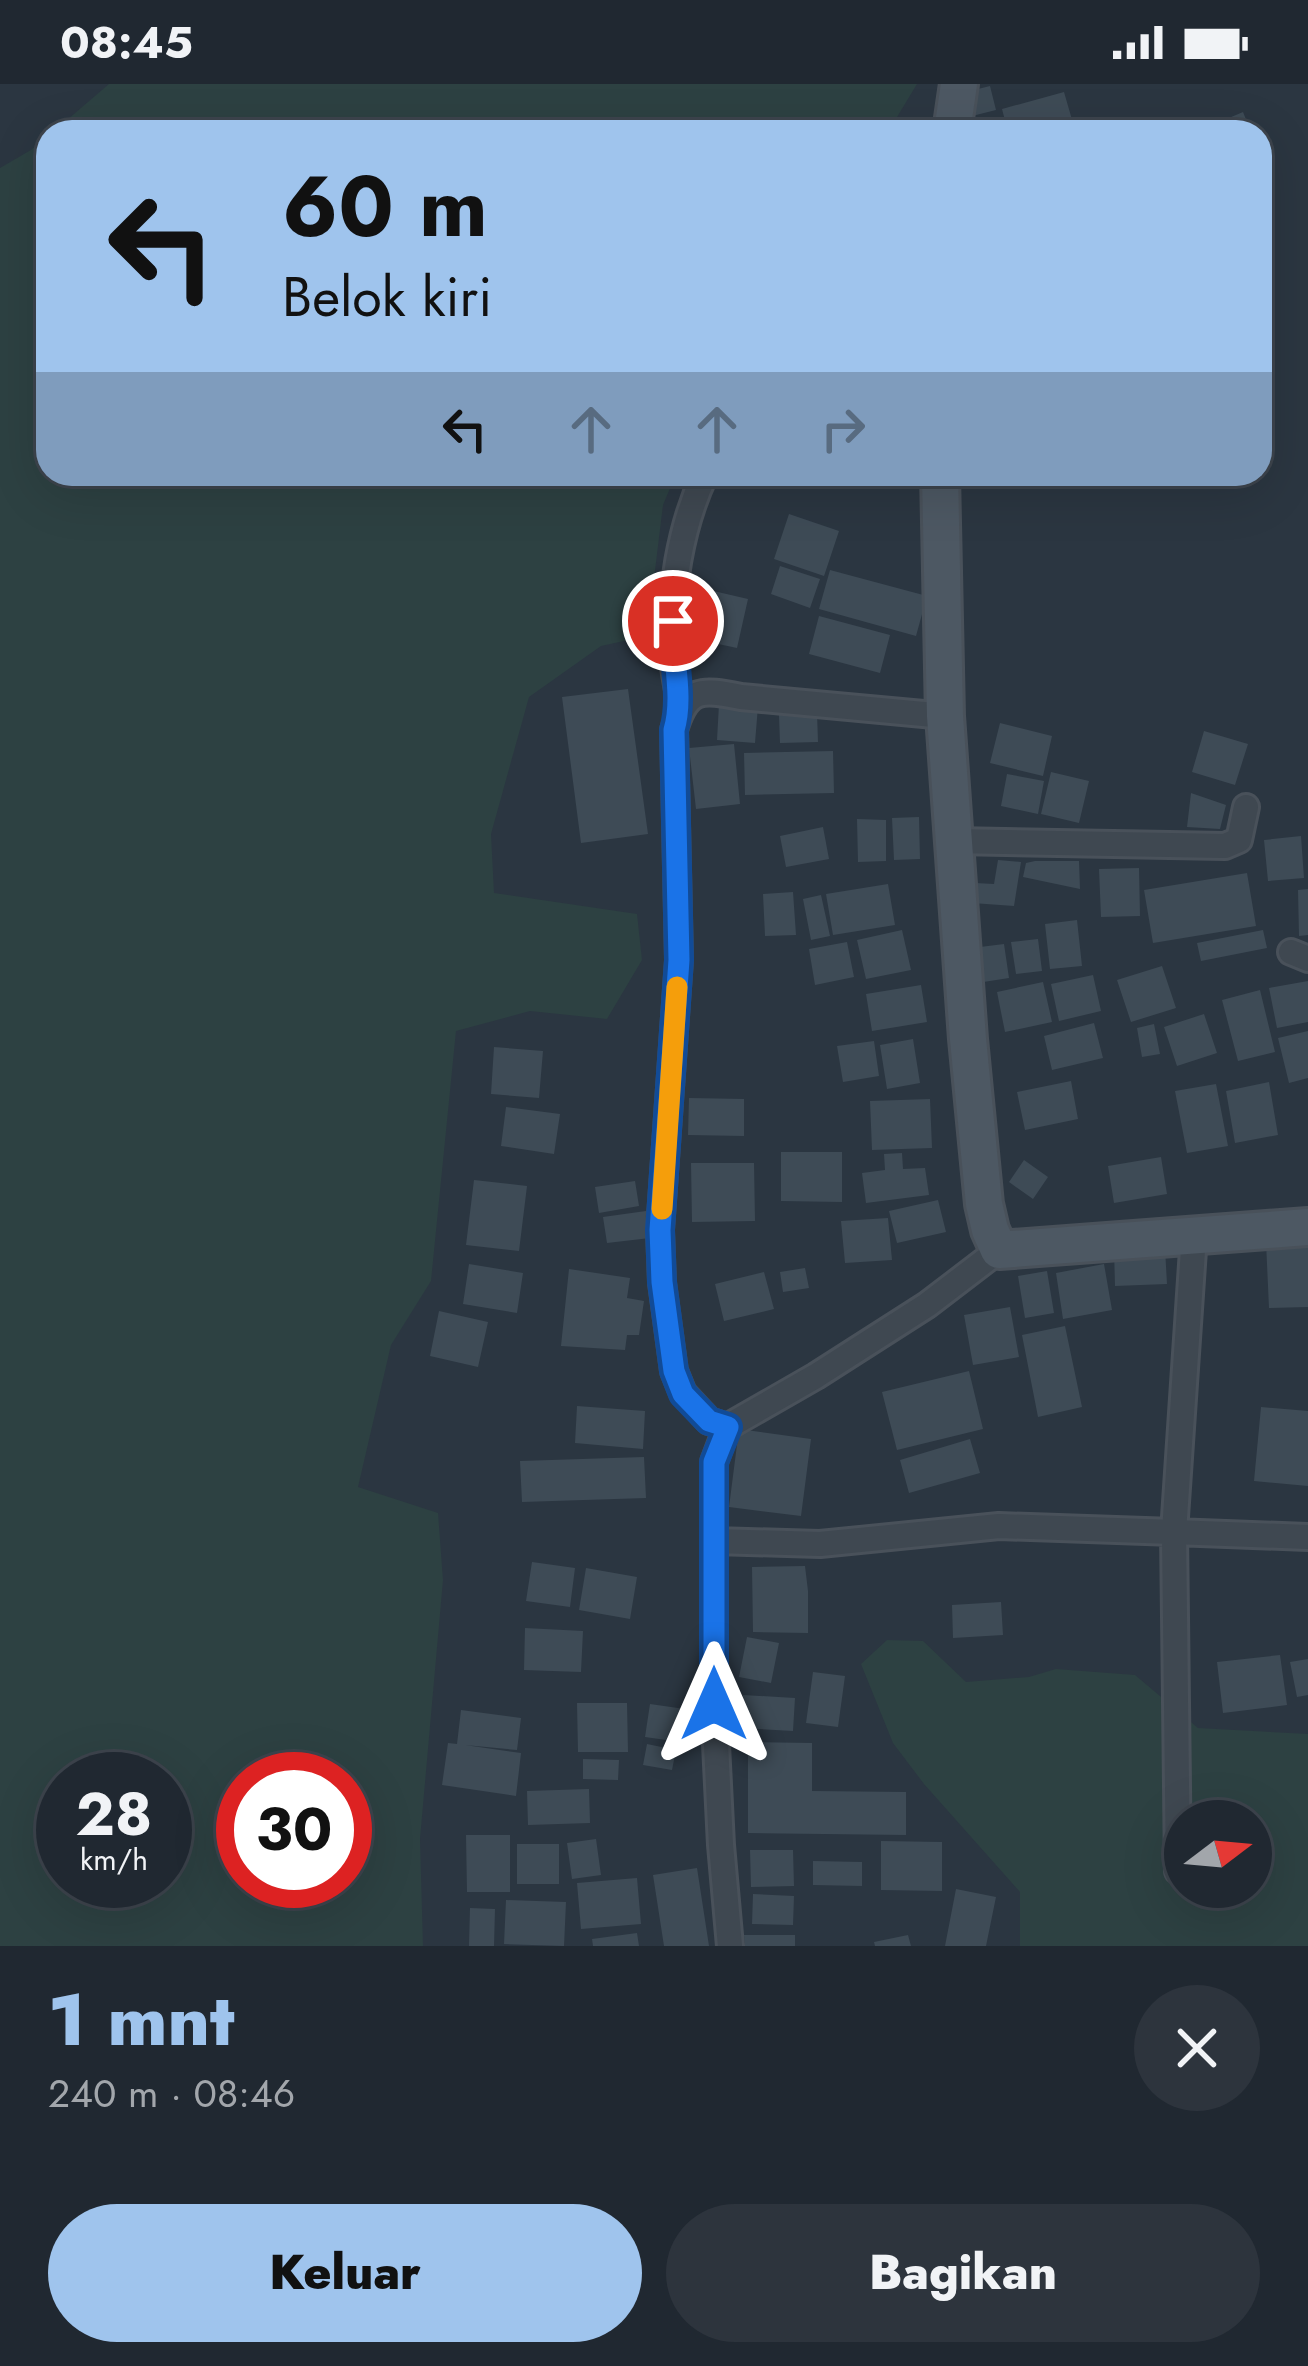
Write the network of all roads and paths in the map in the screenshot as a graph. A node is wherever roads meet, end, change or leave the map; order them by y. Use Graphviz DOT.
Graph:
graph roads {
  1 [pos="959,84"];
  2 [pos="954,120"];
  3 [pos="699,486"];
  4 [pos="940,486"];
  5 [pos="681,706"];
  6 [pos="945,716"];
  7 [pos="1246,807"];
  8 [pos="954,841"];
  9 [pos="1308,1227"];
  10 [pos="1194,1235"];
  11 [pos="999,1250"];
  12 [pos="728,1427"];
  13 [pos="1174,1532"];
  14 [pos="1308,1537"];
  15 [pos="715,1541"];
  16 [pos="1177,1800"];
  17 [pos="730,1946"];
  1 -- 2 [label="main road"];
  3 -- 5 [label="street"];
  4 -- 6 [label="main road"];
  5 -- 6 [label="street"];
  5 -- 12 [label="street"];
  6 -- 8 [label="main road"];
  7 -- 8 [label="street"];
  8 -- 11 [label="main road"];
  9 -- 10 [label="main road"];
  10 -- 11 [label="main road"];
  10 -- 13 [label="street"];
  11 -- 12 [label="street"];
  12 -- 15 [label="street"];
  13 -- 14 [label="street"];
  13 -- 15 [label="street"];
  13 -- 16 [label="street"];
  15 -- 17 [label="street"];
}
